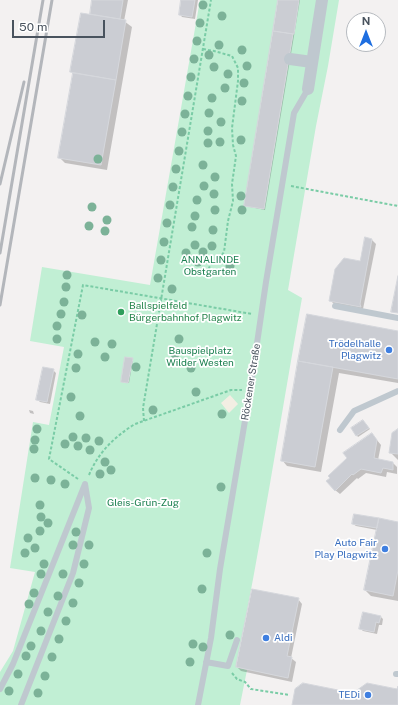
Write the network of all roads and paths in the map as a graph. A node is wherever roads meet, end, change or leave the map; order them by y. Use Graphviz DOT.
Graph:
graph roads {
  1 [pos="211,0"];
  2 [pos="322,0"];
  3 [pos="203,49"];
  4 [pos="290,58"];
  5 [pos="312,62"];
  6 [pos="308,89"];
  7 [pos="282,184"];
  8 [pos="398,206"];
  9 [pos="207,272"];
  10 [pos="162,298"];
  11 [pos="335,306"];
  12 [pos="261,315"];
  13 [pos="398,318"];
  14 [pos="250,391"];
  15 [pos="398,391"];
  16 [pos="144,421"];
  17 [pos="340,430"];
  18 [pos="85,484"];
  19 [pos="237,640"];
  20 [pos="206,662"];
  21 [pos="228,666"];
  22 [pos="0,689"];
  23 [pos="290,695"];
  24 [pos="21,705"];
  25 [pos="198,705"];
  1 -- 3 [label="path"];
  2 -- 5 [label="street, Röckener Straße"];
  3 -- 9 [label="path"];
  3 -- 10 [label="path"];
  4 -- 5 [label="street"];
  5 -- 6 [label="street, Röckener Straße"];
  6 -- 7 [label="lane, Röckener Straße"];
  7 -- 8 [label="path"];
  7 -- 12 [label="lane, Röckener Straße"];
  10 -- 12 [label="path"];
  10 -- 16 [label="path"];
  10 -- 18 [label="path"];
  11 -- 13 [label="lane"];
  12 -- 14 [label="lane, Röckener Straße"];
  14 -- 16 [label="path"];
  14 -- 20 [label="lane, Röckener Straße"];
  15 -- 17 [label="lane"];
  16 -- 18 [label="path"];
  18 -- 22 [label="lane"];
  18 -- 24 [label="lane"];
  19 -- 21 [label="lane"];
  20 -- 21 [label="lane"];
  20 -- 25 [label="lane, Röckener Straße"];
  21 -- 23 [label="path"];
}
